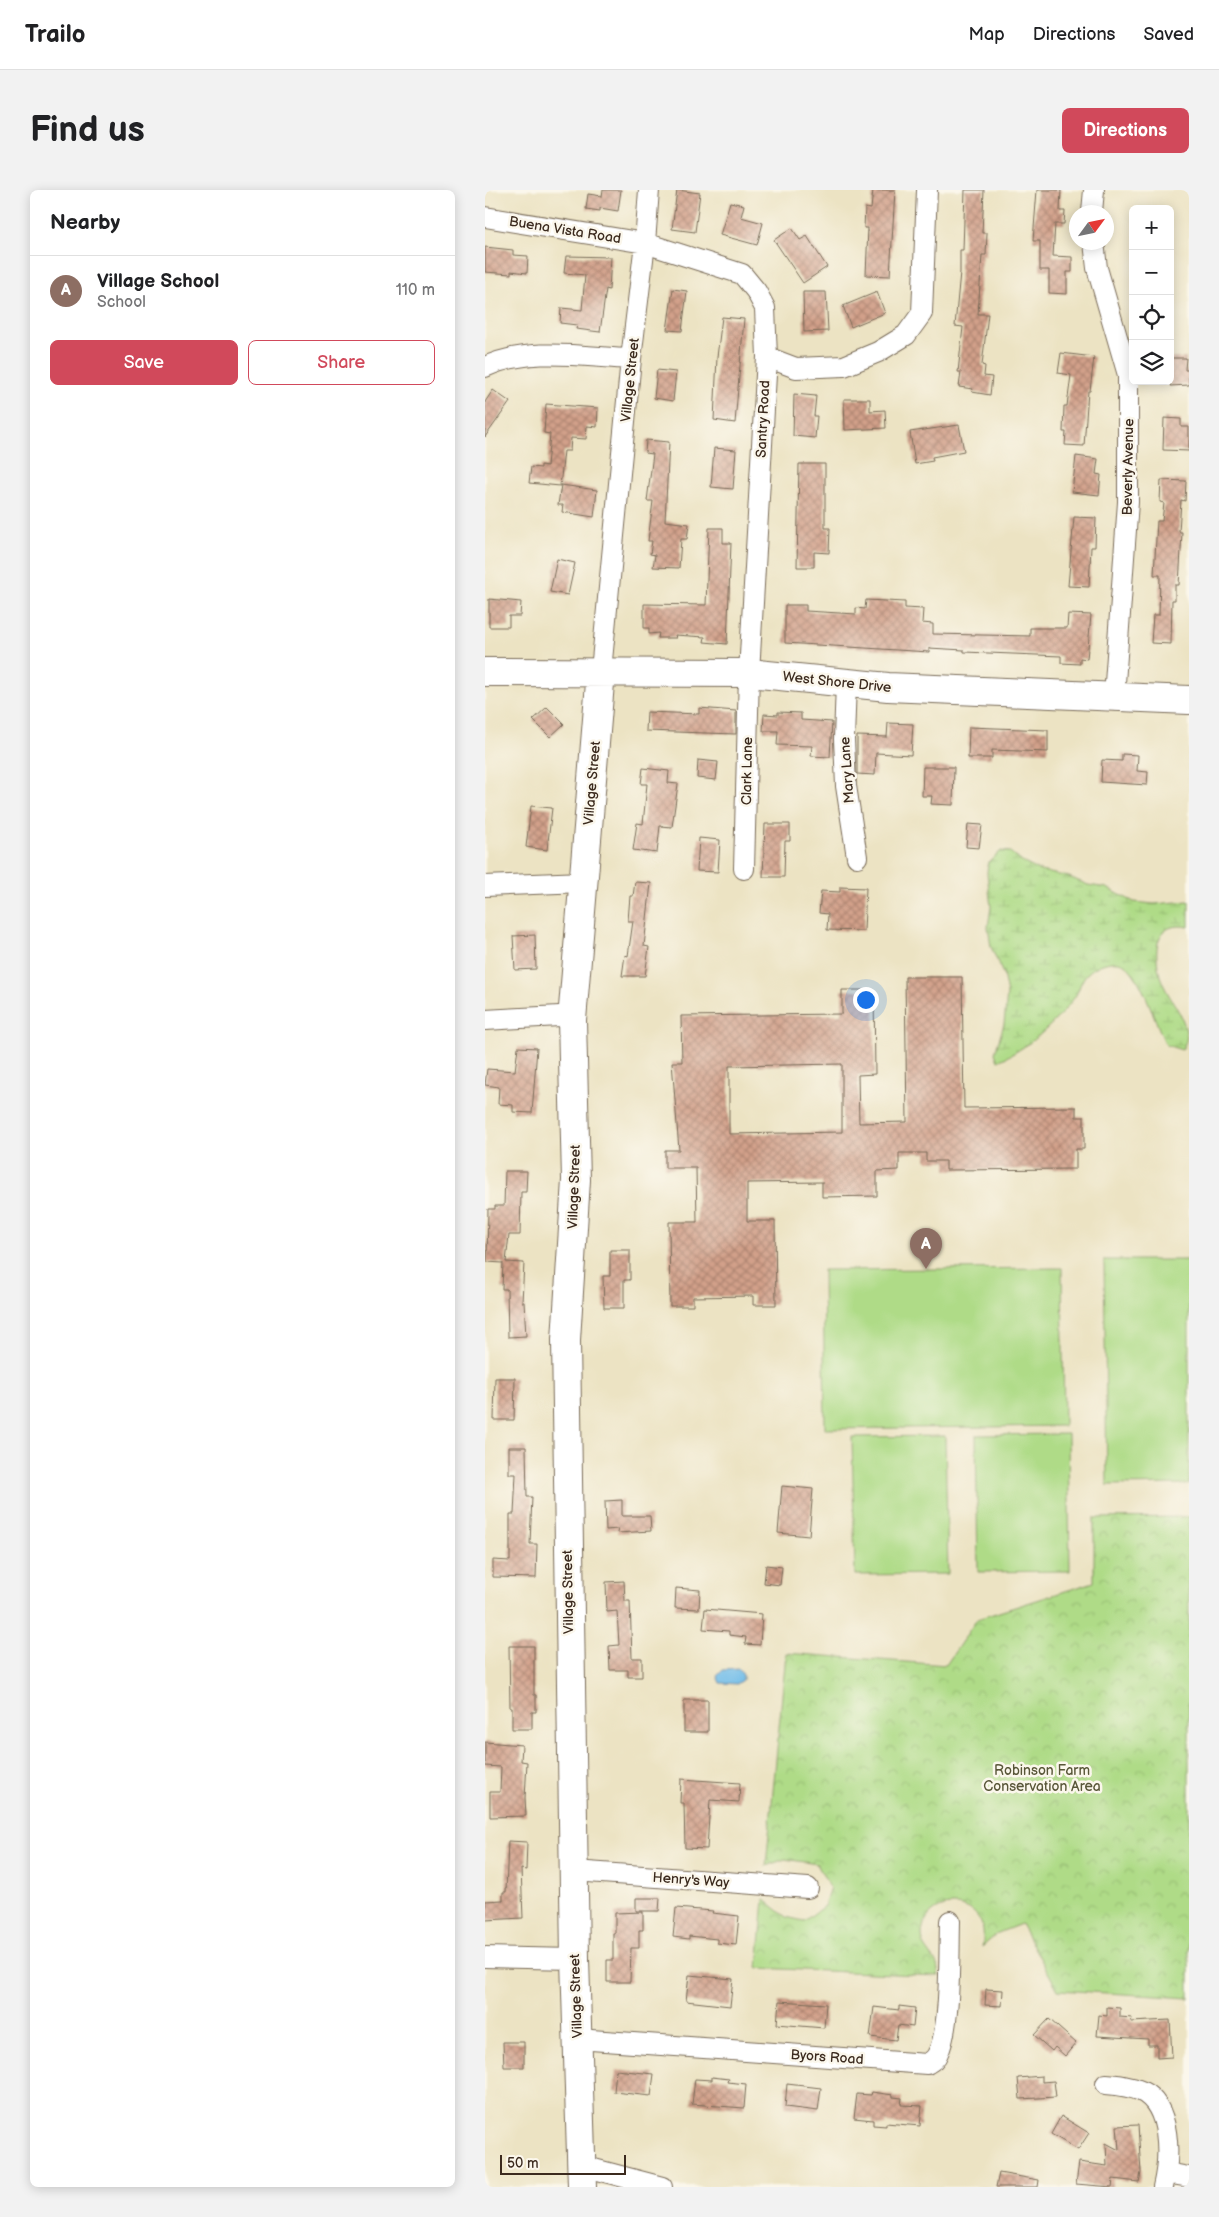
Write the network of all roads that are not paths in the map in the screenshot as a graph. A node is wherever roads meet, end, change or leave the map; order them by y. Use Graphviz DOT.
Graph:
graph roads {
  1 [pos="649,190"];
  2 [pos="927,190"];
  3 [pos="1094,190"];
  4 [pos="1093,205"];
  5 [pos="485,217"];
  6 [pos="645,243"];
  7 [pos="1095,250"];
  8 [pos="767,357"];
  9 [pos="631,359"];
  10 [pos="485,367"];
  11 [pos="601,671"];
  12 [pos="485,672"];
  13 [pos="749,673"];
  14 [pos="846,683"];
  15 [pos="1114,696"];
  16 [pos="1189,700"];
  17 [pos="857,856"];
  18 [pos="745,869"];
  19 [pos="583,882"];
  20 [pos="485,886"];
  21 [pos="485,1020"];
  22 [pos="572,1020"];
  23 [pos="574,1871"];
  24 [pos="808,1888"];
  25 [pos="950,1921"];
  26 [pos="485,1957"];
  27 [pos="575,1960"];
  28 [pos="577,2039"];
  29 [pos="1106,2084"];
  30 [pos="1189,2177"];
  31 [pos="582,2180"];
  32 [pos="1165,2180"];
  33 [pos="661,2187"];
  1 -- 6 [label="street, Village Street"];
  2 -- 8 [label="street"];
  3 -- 4 [label="street"];
  5 -- 6 [label="street, Buena Vista Road"];
  6 -- 8 [label="street, Santry Road"];
  6 -- 9 [label="street, Village Street"];
  7 -- 15 [label="street, Beverly Avenue"];
  8 -- 13 [label="street, Santry Road"];
  9 -- 10 [label="street"];
  9 -- 11 [label="street, Village Street"];
  11 -- 12 [label="main road, West Shore Drive"];
  11 -- 13 [label="main road, West Shore Drive"];
  11 -- 19 [label="main road, Village Street"];
  13 -- 14 [label="main road, West Shore Drive"];
  13 -- 18 [label="street, Clark Lane"];
  14 -- 15 [label="main road, West Shore Drive"];
  14 -- 17 [label="street, Mary Lane"];
  15 -- 16 [label="main road, West Shore Drive"];
  19 -- 20 [label="street"];
  19 -- 22 [label="main road, Village Street"];
  21 -- 22 [label="street"];
  22 -- 23 [label="main road, Village Street"];
  23 -- 24 [label="street, Henry's Way"];
  23 -- 27 [label="main road, Village Street"];
  25 -- 28 [label="street, Byors Road"];
  26 -- 27 [label="street"];
  27 -- 28 [label="main road, Village Street"];
  28 -- 31 [label="main road, Village Street"];
  29 -- 32 [label="street"];
  30 -- 32 [label="street"];
  31 -- 33 [label="street"];
}
